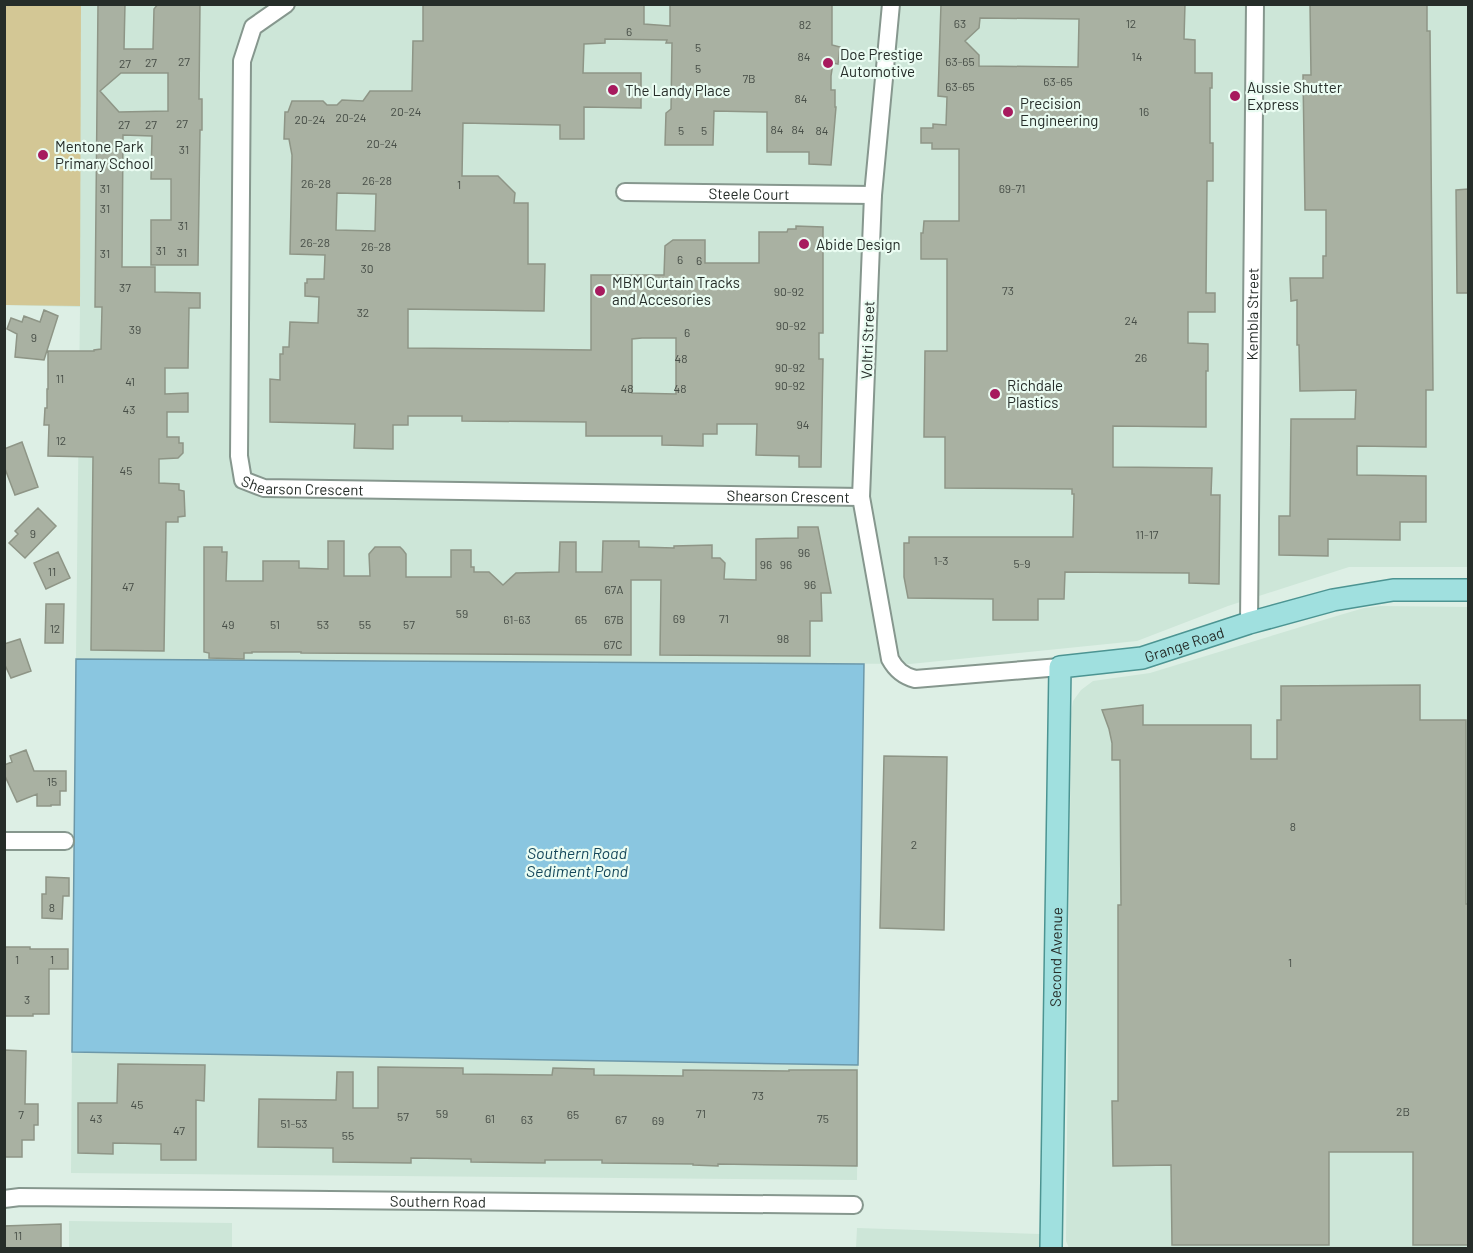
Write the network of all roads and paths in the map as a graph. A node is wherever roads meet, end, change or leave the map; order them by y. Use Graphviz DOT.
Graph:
graph roads {
  1 [pos="286,4"];
  2 [pos="891,4"];
  3 [pos="1255,4"];
  4 [pos="625,192"];
  5 [pos="873,195"];
  6 [pos="861,497"];
  7 [pos="1468,590"];
  8 [pos="1249,623"];
  9 [pos="1060,667"];
  10 [pos="898,672"];
  11 [pos="4,841"];
  12 [pos="66,841"];
  13 [pos="10,1197"];
  14 [pos="854,1205"];
  15 [pos="1051,1248"];
  1 -- 6 [label="street, Shearson Crescent"];
  2 -- 5 [label="street, Voltri Street"];
  3 -- 8 [label="street, Kembla Street"];
  4 -- 5 [label="street, Steele Court"];
  5 -- 6 [label="street, Voltri Street"];
  6 -- 10 [label="street, Voltri Street"];
  7 -- 8 [label="main road, Grange Road"];
  8 -- 9 [label="main road, Grange Road"];
  9 -- 10 [label="street, Grange Road"];
  9 -- 15 [label="main road, Second Avenue"];
  11 -- 12 [label="street"];
  13 -- 14 [label="street, Southern Road"];
}
